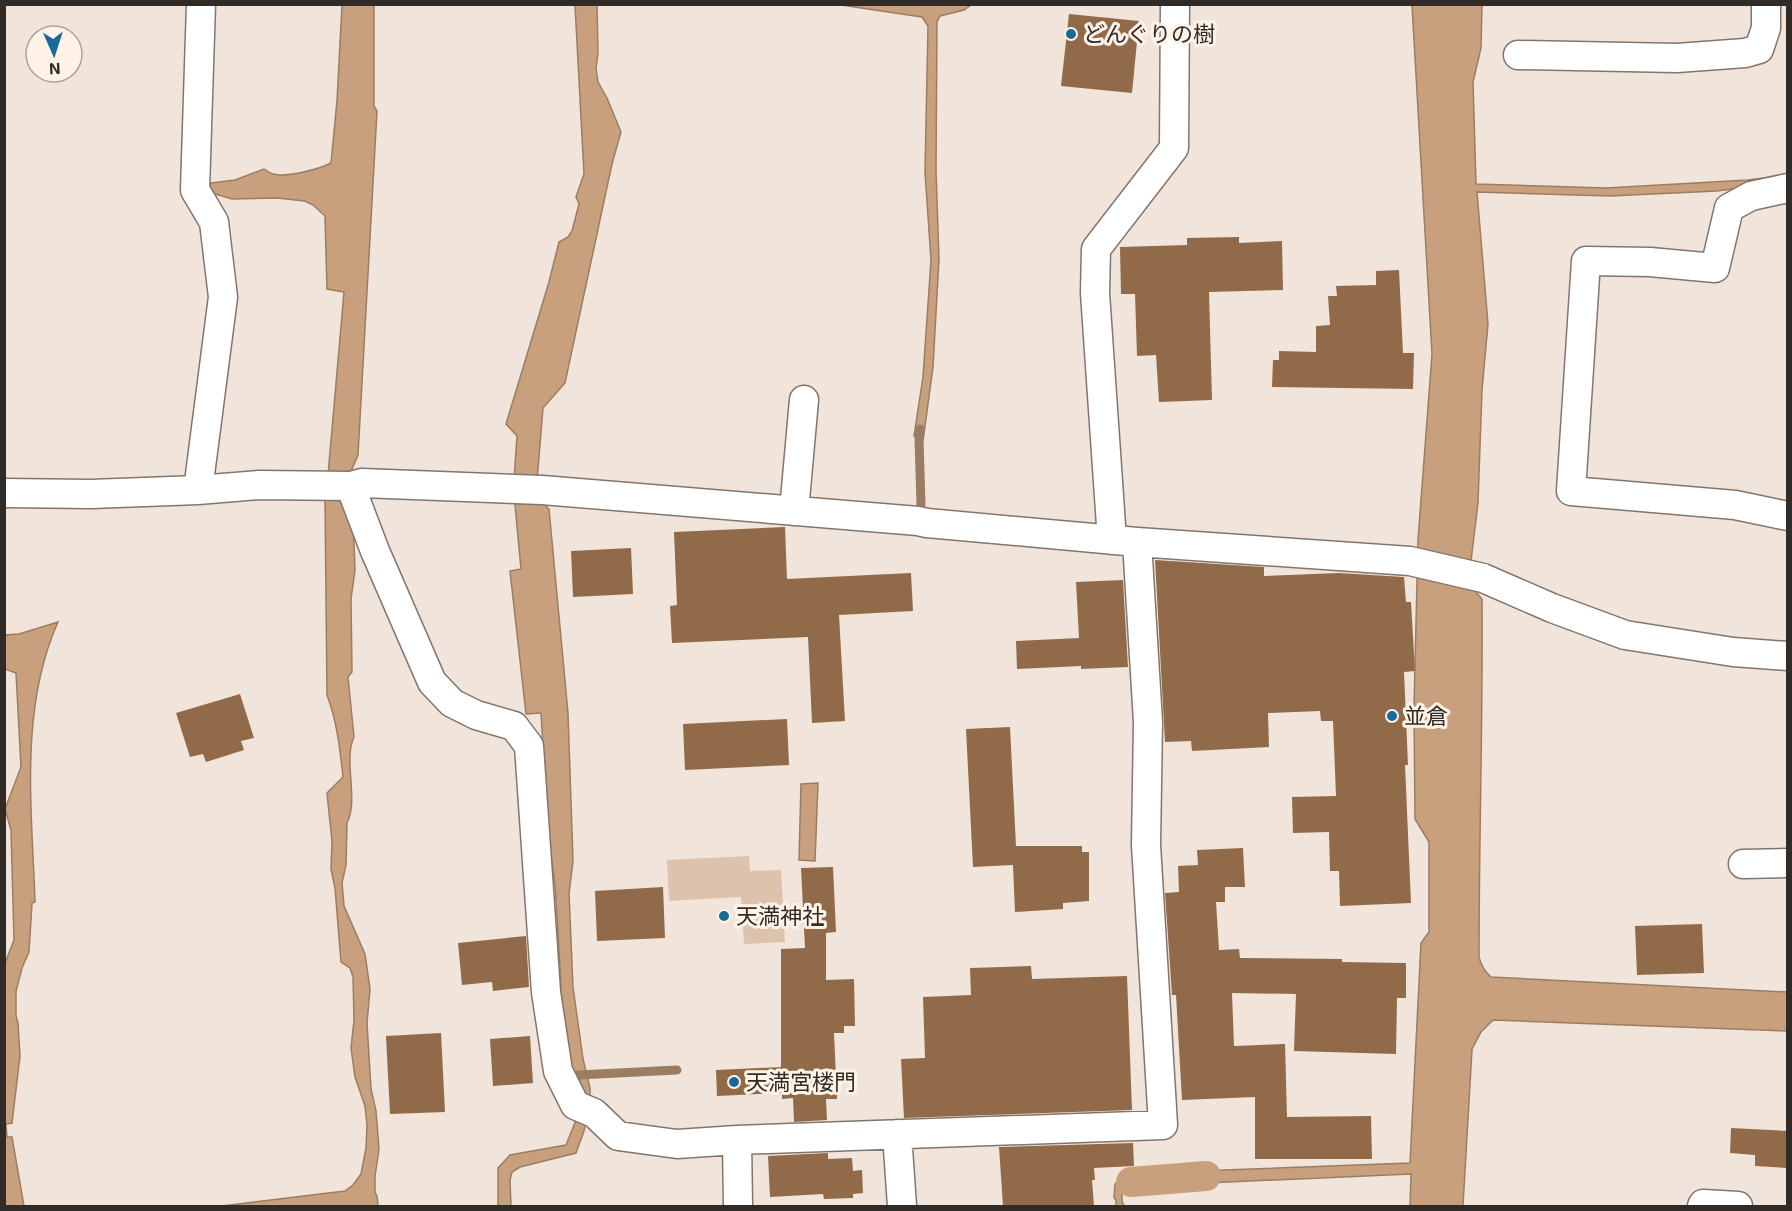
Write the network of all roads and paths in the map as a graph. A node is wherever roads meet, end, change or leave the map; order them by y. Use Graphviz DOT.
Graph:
graph roads {
  1 [pos="201,4"];
  2 [pos="1175,4"];
  3 [pos="1773,20"];
  4 [pos="1518,55"];
  5 [pos="1788,188"];
  6 [pos="804,400"];
  7 [pos="347,485"];
  8 [pos="198,490"];
  9 [pos="4,493"];
  10 [pos="794,511"];
  11 [pos="1788,516"];
  12 [pos="1124,541"];
  13 [pos="1788,657"];
  14 [pos="1788,863"];
  15 [pos="1743,864"];
  16 [pos="897,1134"];
  17 [pos="737,1140"];
  18 [pos="738,1206"];
  19 [pos="902,1206"];
  20 [pos="1702,1206"];
  21 [pos="1738,1206"];
  1 -- 8 [label="street"];
  2 -- 12 [label="street"];
  3 -- 4 [label="street"];
  5 -- 11 [label="street"];
  6 -- 10 [label="street"];
  7 -- 8 [label="street"];
  7 -- 10 [label="street"];
  7 -- 17 [label="street"];
  8 -- 9 [label="street"];
  10 -- 12 [label="street"];
  12 -- 13 [label="street"];
  12 -- 16 [label="street"];
  14 -- 15 [label="street"];
  16 -- 17 [label="street"];
  16 -- 19 [label="street"];
  17 -- 18 [label="street"];
  20 -- 21 [label="street"];
}
